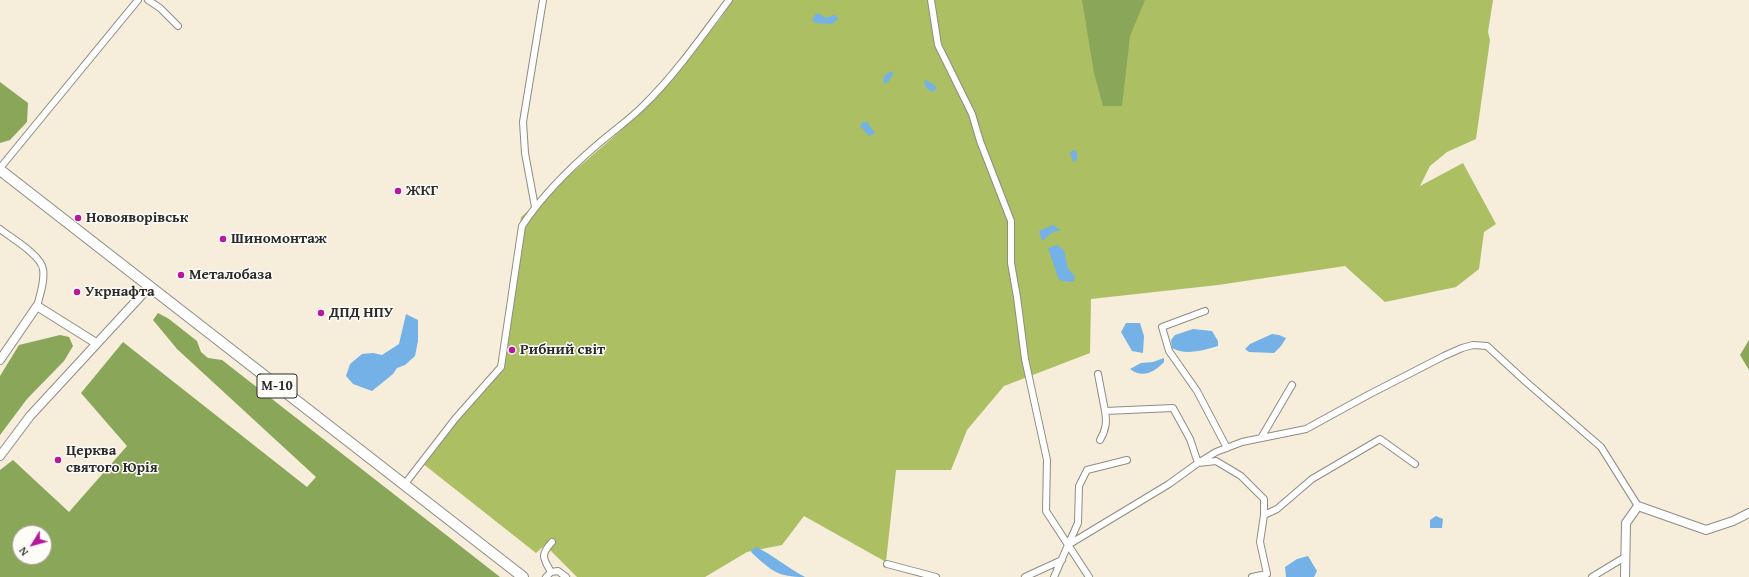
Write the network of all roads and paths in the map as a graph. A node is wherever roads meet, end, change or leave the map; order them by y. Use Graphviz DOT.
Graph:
graph roads {
  1 [pos="138,0"];
  2 [pos="148,0"];
  3 [pos="543,0"];
  4 [pos="729,0"];
  5 [pos="931,0"];
  6 [pos="178,26"];
  7 [pos="0,169"];
  8 [pos="534,207"];
  9 [pos="0,229"];
  10 [pos="150,286"];
  11 [pos="37,306"];
  12 [pos="1205,311"];
  13 [pos="96,343"];
  14 [pos="0,360"];
  15 [pos="1098,374"];
  16 [pos="1292,385"];
  17 [pos="1105,411"];
  18 [pos="1261,438"];
  19 [pos="1100,440"];
  20 [pos="1227,448"];
  21 [pos="0,456"];
  22 [pos="1127,460"];
  23 [pos="1198,463"];
  24 [pos="1415,464"];
  25 [pos="404,485"];
  26 [pos="1638,506"];
  27 [pos="1749,513"];
  28 [pos="1264,514"];
  29 [pos="552,542"];
  30 [pos="1068,545"];
  31 [pos="1625,557"];
  32 [pos="1062,560"];
  33 [pos="887,564"];
  34 [pos="548,574"];
  35 [pos="523,577"];
  36 [pos="566,577"];
  37 [pos="936,577"];
  38 [pos="1025,577"];
  39 [pos="1054,577"];
  40 [pos="1090,577"];
  41 [pos="1252,577"];
  42 [pos="1592,577"];
  43 [pos="1625,577"];
  1 -- 7 [label="street"];
  2 -- 6 [label="street"];
  3 -- 8 [label="street"];
  4 -- 8 [label="street"];
  5 -- 30 [label="street"];
  7 -- 10 [label="highway, М-10"];
  8 -- 25 [label="street"];
  9 -- 11 [label="street"];
  10 -- 13 [label="street"];
  10 -- 25 [label="highway, М-10"];
  11 -- 13 [label="street"];
  11 -- 14 [label="street"];
  12 -- 20 [label="street"];
  13 -- 21 [label="street"];
  15 -- 17 [label="street"];
  16 -- 18 [label="street"];
  17 -- 19 [label="street"];
  17 -- 23 [label="street"];
  18 -- 20 [label="street"];
  18 -- 26 [label="street"];
  20 -- 23 [label="street"];
  22 -- 30 [label="street"];
  23 -- 28 [label="street"];
  23 -- 30 [label="street"];
  24 -- 28 [label="street"];
  25 -- 35 [label="highway, М-10"];
  26 -- 27 [label="street"];
  26 -- 31 [label="street"];
  28 -- 41 [label="street"];
  29 -- 34 [label="street"];
  30 -- 32 [label="street"];
  30 -- 40 [label="street"];
  31 -- 42 [label="street"];
  31 -- 43 [label="street"];
  32 -- 38 [label="street"];
  32 -- 39 [label="street"];
  33 -- 37 [label="street"];
  34 -- 36 [label="street"];
}
